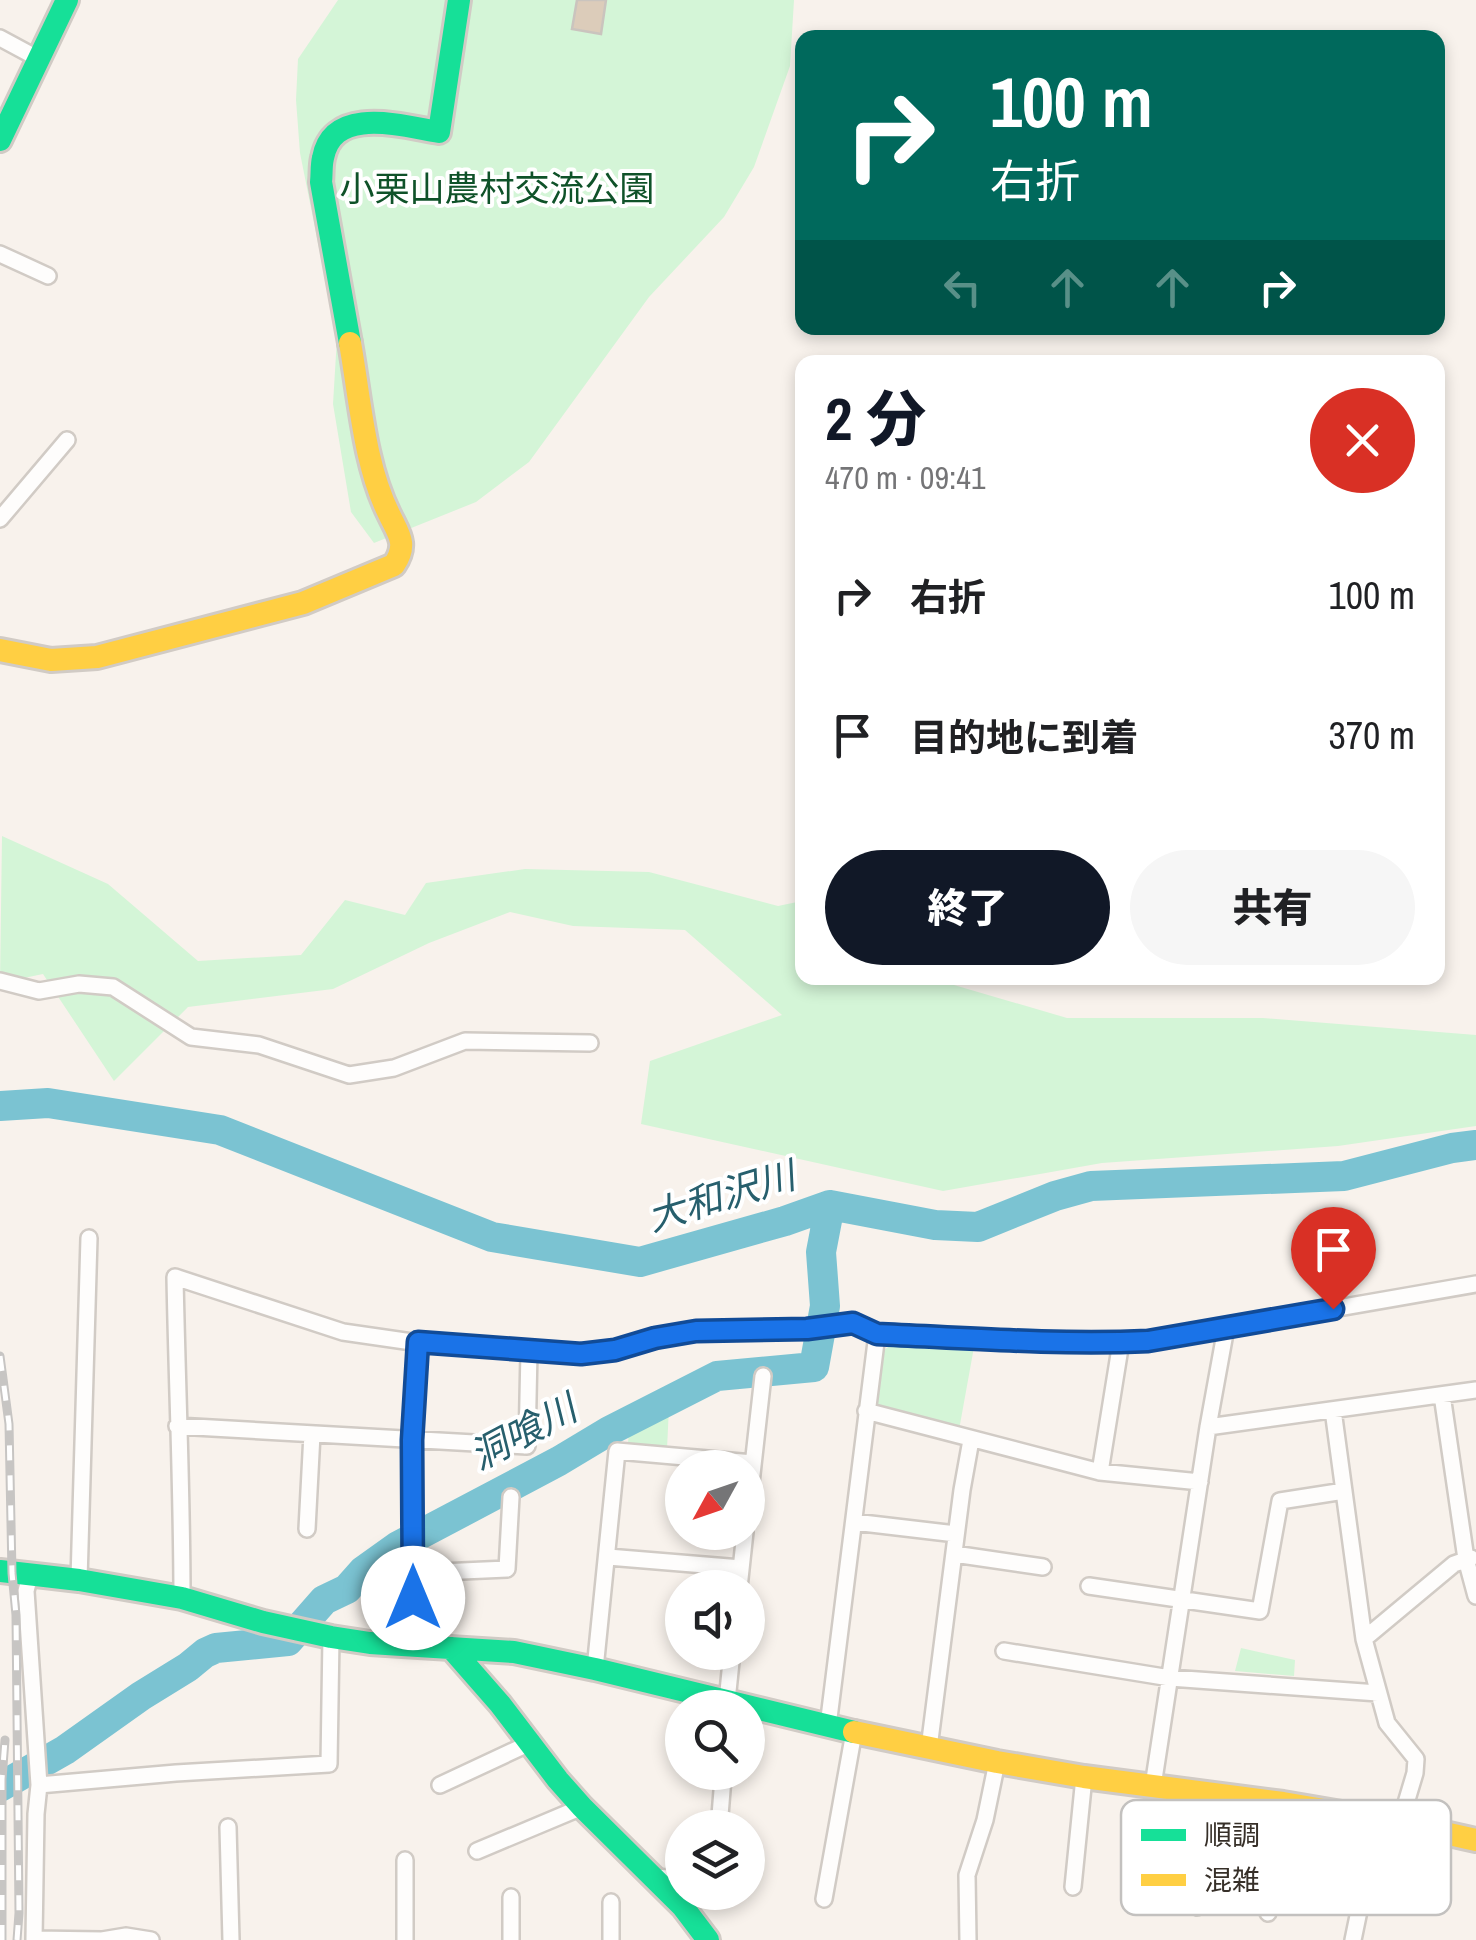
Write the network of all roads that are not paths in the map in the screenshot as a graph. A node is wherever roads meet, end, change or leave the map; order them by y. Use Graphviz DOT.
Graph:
graph roads {
  1 [pos="67,0"];
  2 [pos="458,0"];
  3 [pos="0,38"];
  4 [pos="39,59"];
  5 [pos="0,140"];
  6 [pos="0,254"];
  7 [pos="48,276"];
  8 [pos="67,440"];
  9 [pos="0,519"];
  10 [pos="0,650"];
  11 [pos="0,980"];
  12 [pos="590,1043"];
  13 [pos="88,1238"];
  14 [pos="1476,1284"];
  15 [pos="1226,1328"];
  16 [pos="877,1334"];
  17 [pos="418,1342"];
  18 [pos="1121,1342"];
  19 [pos="530,1350"];
  20 [pos="762,1376"];
  21 [pos="1476,1390"];
  22 [pos="1442,1395"];
  23 [pos="866,1410"];
  24 [pos="1334,1410"];
  25 [pos="177,1426"];
  26 [pos="1208,1427"];
  27 [pos="312,1434"];
  28 [pos="412,1440"];
  29 [pos="971,1440"];
  30 [pos="754,1450"];
  31 [pos="665,1456"];
  32 [pos="1100,1472"];
  33 [pos="1200,1482"];
  34 [pos="1344,1490"];
  35 [pos="510,1498"];
  36 [pos="854,1522"];
  37 [pos="307,1528"];
  38 [pos="956,1534"];
  39 [pos="743,1550"];
  40 [pos="954,1554"];
  41 [pos="608,1557"];
  42 [pos="1471,1558"];
  43 [pos="1043,1567"];
  44 [pos="741,1568"];
  45 [pos="0,1571"];
  46 [pos="30,1575"];
  47 [pos="79,1580"];
  48 [pos="1089,1586"];
  49 [pos="1476,1596"];
  50 [pos="182,1598"];
  51 [pos="413,1598"];
  52 [pos="1182,1600"];
  53 [pos="331,1637"];
  54 [pos="1364,1639"];
  55 [pos="408,1645"];
  56 [pos="451,1648"];
  57 [pos="1004,1651"];
  58 [pos="595,1669"];
  59 [pos="1170,1678"];
  60 [pos="681,1690"];
  61 [pos="1378,1694"];
  62 [pos="765,1711"];
  63 [pos="828,1726"];
  64 [pos="854,1732"];
  65 [pos="528,1744"];
  66 [pos="929,1748"];
  67 [pos="997,1762"];
  68 [pos="1084,1777"];
  69 [pos="39,1785"];
  70 [pos="440,1785"];
  71 [pos="1154,1786"];
  72 [pos="1215,1794"];
  73 [pos="1214,1800"];
  74 [pos="1261,1800"];
  75 [pos="1400,1800"];
  76 [pos="582,1808"];
  77 [pos="228,1827"];
  78 [pos="477,1851"];
  79 [pos="405,1860"];
  80 [pos="654,1877"];
  81 [pos="665,1878"];
  82 [pos="1074,1887"];
  83 [pos="511,1897"];
  84 [pos="824,1898"];
  85 [pos="611,1902"];
  86 [pos="1361,1915"];
  87 [pos="102,1940"];
  88 [pos="151,1940"];
  89 [pos="231,1940"];
  90 [pos="406,1940"];
  91 [pos="510,1940"];
  92 [pos="611,1940"];
  93 [pos="708,1940"];
  94 [pos="968,1940"];
  95 [pos="1354,1940"];
  1 -- 4 [label="street"];
  2 -- 10 [label="street"];
  3 -- 4 [label="street"];
  4 -- 5 [label="street"];
  6 -- 7 [label="street"];
  8 -- 9 [label="street"];
  11 -- 12 [label="street"];
  13 -- 47 [label="street"];
  14 -- 15 [label="street"];
  15 -- 18 [label="street"];
  15 -- 26 [label="street"];
  16 -- 18 [label="street"];
  16 -- 19 [label="street"];
  16 -- 23 [label="street"];
  17 -- 19 [label="street"];
  17 -- 25 [label="street"];
  17 -- 28 [label="street"];
  18 -- 32 [label="street"];
  19 -- 28 [label="street"];
  20 -- 30 [label="street"];
  21 -- 22 [label="street"];
  22 -- 24 [label="street"];
  22 -- 42 [label="street"];
  23 -- 29 [label="street"];
  23 -- 36 [label="street"];
  24 -- 26 [label="street"];
  24 -- 34 [label="street"];
  25 -- 27 [label="street"];
  25 -- 50 [label="street"];
  26 -- 33 [label="street"];
  27 -- 28 [label="street"];
  27 -- 37 [label="street"];
  28 -- 51 [label="street"];
  29 -- 32 [label="street"];
  29 -- 38 [label="street"];
  31 -- 41 [label="street"];
  32 -- 33 [label="street"];
  33 -- 52 [label="street"];
  34 -- 52 [label="street"];
  34 -- 54 [label="street"];
  35 -- 51 [label="street"];
  36 -- 38 [label="street"];
  36 -- 63 [label="street"];
  38 -- 40 [label="street"];
  39 -- 44 [label="street"];
  40 -- 43 [label="street"];
  40 -- 66 [label="street"];
  41 -- 44 [label="street"];
  41 -- 58 [label="street"];
  42 -- 49 [label="street"];
  42 -- 54 [label="street"];
  45 -- 46 [label="street"];
  46 -- 47 [label="street"];
  46 -- 69 [label="street"];
  47 -- 50 [label="street"];
  48 -- 52 [label="street"];
  50 -- 53 [label="street"];
  51 -- 55 [label="street"];
  52 -- 59 [label="street"];
  53 -- 55 [label="street"];
  53 -- 69 [label="street"];
  54 -- 61 [label="street"];
  55 -- 56 [label="street"];
  56 -- 58 [label="street"];
  56 -- 65 [label="street"];
  57 -- 59 [label="street"];
  58 -- 60 [label="street"];
  59 -- 61 [label="street"];
  59 -- 71 [label="street"];
  61 -- 75 [label="street"];
  62 -- 63 [label="street"];
  63 -- 64 [label="street"];
  64 -- 66 [label="street"];
  64 -- 84 [label="street"];
  65 -- 70 [label="street"];
  65 -- 76 [label="street"];
  66 -- 67 [label="street"];
  67 -- 68 [label="street"];
  67 -- 94 [label="street"];
  68 -- 71 [label="street"];
  68 -- 82 [label="street"];
  69 -- 87 [label="street"];
  71 -- 72 [label="street"];
  72 -- 73 [label="street"];
  72 -- 74 [label="street"];
  76 -- 78 [label="street"];
  76 -- 80 [label="street"];
  77 -- 89 [label="street"];
  79 -- 90 [label="street"];
  80 -- 81 [label="street"];
  80 -- 93 [label="street"];
  83 -- 91 [label="street"];
  85 -- 92 [label="street"];
  86 -- 95 [label="street"];
  87 -- 88 [label="street"];
}
